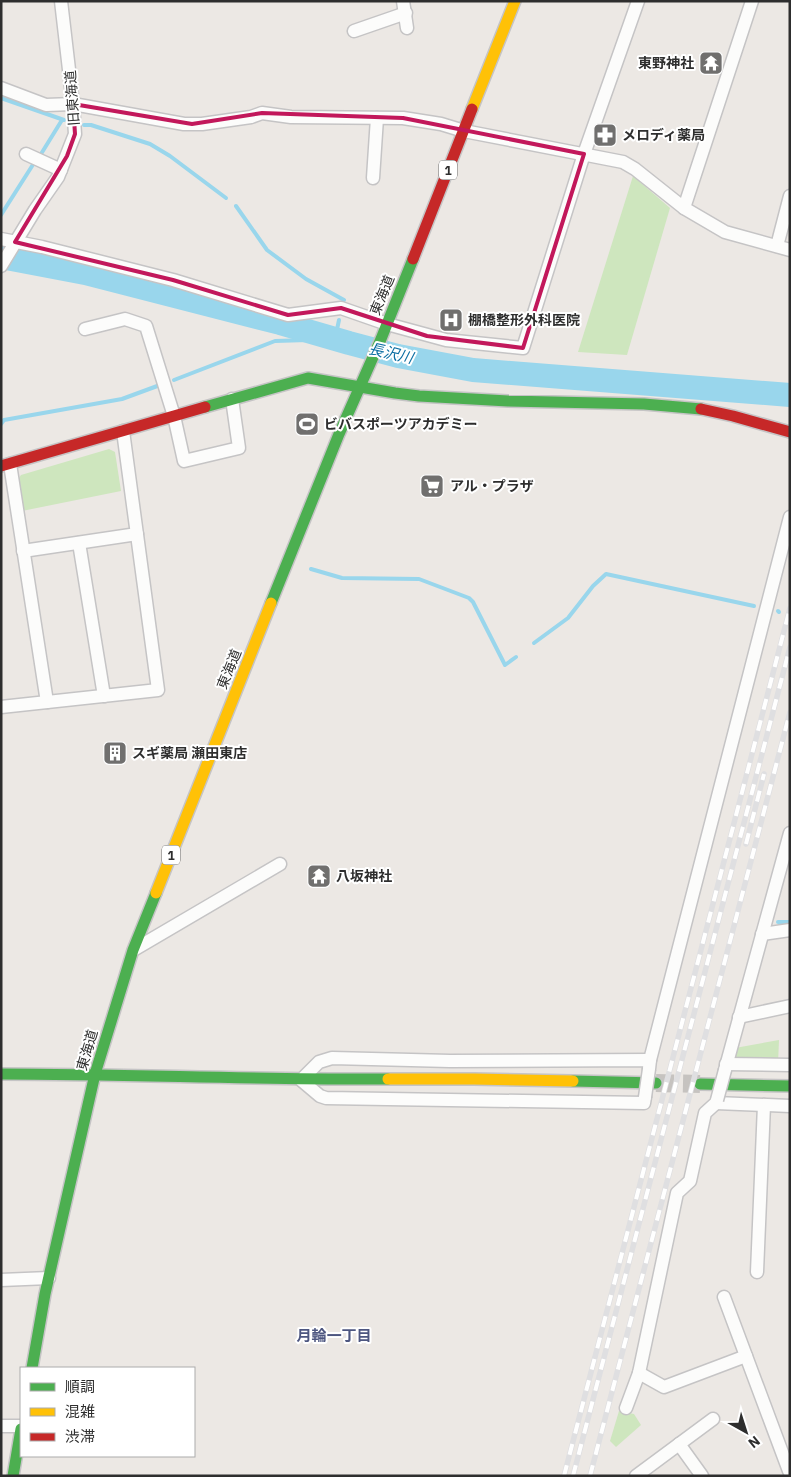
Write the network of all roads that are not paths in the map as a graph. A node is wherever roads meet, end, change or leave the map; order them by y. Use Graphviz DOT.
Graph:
graph roads {
  1 [pos="61,1"];
  2 [pos="515,1"];
  3 [pos="638,1"];
  4 [pos="752,1"];
  5 [pos="404,7"];
  6 [pos="407,28"];
  7 [pos="354,31"];
  8 [pos="1,88"];
  9 [pos="74,104"];
  10 [pos="377,118"];
  11 [pos="464,131"];
  12 [pos="26,154"];
  13 [pos="584,154"];
  14 [pos="61,170"];
  15 [pos="373,178"];
  16 [pos="790,196"];
  17 [pos="684,208"];
  18 [pos="1,239"];
  19 [pos="15,242"];
  20 [pos="777,246"];
  21 [pos="790,250"];
  22 [pos="1,266"];
  23 [pos="387,324"];
  24 [pos="85,329"];
  25 [pos="360,387"];
  26 [pos="232,399"];
  27 [pos="174,416"];
  28 [pos="123,431"];
  29 [pos="790,432"];
  30 [pos="6,465"];
  31 [pos="790,517"];
  32 [pos="137,534"];
  33 [pos="79,543"];
  34 [pos="23,551"];
  35 [pos="104,696"];
  36 [pos="46,702"];
  37 [pos="1,707"];
  38 [pos="790,833"];
  39 [pos="280,864"];
  40 [pos="790,930"];
  41 [pos="762,934"];
  42 [pos="133,950"];
  43 [pos="790,1006"];
  44 [pos="739,1017"];
  45 [pos="650,1064"];
  46 [pos="790,1065"];
  47 [pos="726,1067"];
  48 [pos="1,1074"];
  49 [pos="95,1074"];
  50 [pos="301,1080"];
  51 [pos="656,1083"];
  52 [pos="700,1084"];
  53 [pos="790,1086"];
  54 [pos="716,1101"];
  55 [pos="764,1105"];
  56 [pos="790,1106"];
  57 [pos="757,1272"];
  58 [pos="49,1278"];
  59 [pos="1,1280"];
  60 [pos="724,1297"];
  61 [pos="746,1356"];
  62 [pos="32,1367"];
  63 [pos="639,1373"];
  64 [pos="626,1408"];
  65 [pos="713,1419"];
  66 [pos="1,1426"];
  67 [pos="20,1427"];
  68 [pos="20,1433"];
  69 [pos="679,1444"];
  70 [pos="786,1474"];
  71 [pos="13,1476"];
  72 [pos="636,1476"];
  73 [pos="702,1476"];
  1 -- 9 [label="street, 旧東海道"];
  2 -- 11 [label="main road, 東海道 / 1"];
  3 -- 13 [label="street"];
  4 -- 17 [label="street"];
  5 -- 6 [label="street"];
  5 -- 7 [label="street"];
  8 -- 9 [label="street"];
  9 -- 10 [label="street"];
  9 -- 14 [label="street, 旧東海道"];
  10 -- 11 [label="street"];
  10 -- 15 [label="street"];
  11 -- 13 [label="street"];
  11 -- 23 [label="main road, 東海道 / 1"];
  12 -- 14 [label="street"];
  13 -- 17 [label="street"];
  13 -- 23 [label="street"];
  14 -- 19 [label="street, 旧東海道"];
  16 -- 20 [label="street"];
  17 -- 20 [label="street"];
  18 -- 19 [label="street"];
  19 -- 22 [label="street, 旧東海道"];
  19 -- 23 [label="street"];
  20 -- 21 [label="street"];
  23 -- 25 [label="main road, 東海道 / 1"];
  24 -- 27 [label="street"];
  25 -- 26 [label="main road"];
  25 -- 29 [label="main road"];
  25 -- 42 [label="main road, 東海道 / 1"];
  26 -- 27 [label="main road"];
  26 -- 27 [label="street"];
  27 -- 28 [label="main road"];
  28 -- 30 [label="main road"];
  28 -- 32 [label="street"];
  30 -- 34 [label="street"];
  31 -- 45 [label="street"];
  32 -- 33 [label="street"];
  32 -- 35 [label="street"];
  33 -- 34 [label="street"];
  33 -- 35 [label="street"];
  34 -- 36 [label="street"];
  35 -- 36 [label="street"];
  36 -- 37 [label="street"];
  38 -- 41 [label="street"];
  39 -- 42 [label="street"];
  40 -- 41 [label="street"];
  41 -- 44 [label="street"];
  42 -- 49 [label="main road, 東海道 / 1"];
  43 -- 44 [label="street"];
  44 -- 47 [label="street"];
  45 -- 50 [label="street"];
  45 -- 50 [label="street, bridge"];
  46 -- 47 [label="street"];
  47 -- 54 [label="street, bridge"];
  48 -- 49 [label="main road"];
  49 -- 50 [label="main road"];
  49 -- 58 [label="main road, 東海道 / 1"];
  50 -- 51 [label="main road"];
  52 -- 53 [label="main road"];
  54 -- 55 [label="street"];
  54 -- 63 [label="street"];
  55 -- 56 [label="street"];
  55 -- 57 [label="street"];
  58 -- 59 [label="street"];
  58 -- 62 [label="main road, 東海道 / 1"];
  60 -- 61 [label="street"];
  61 -- 63 [label="street"];
  61 -- 70 [label="street"];
  63 -- 64 [label="street"];
  65 -- 69 [label="street"];
  66 -- 67 [label="street"];
  68 -- 71 [label="main road"];
  69 -- 72 [label="street"];
  69 -- 73 [label="street"];
}
